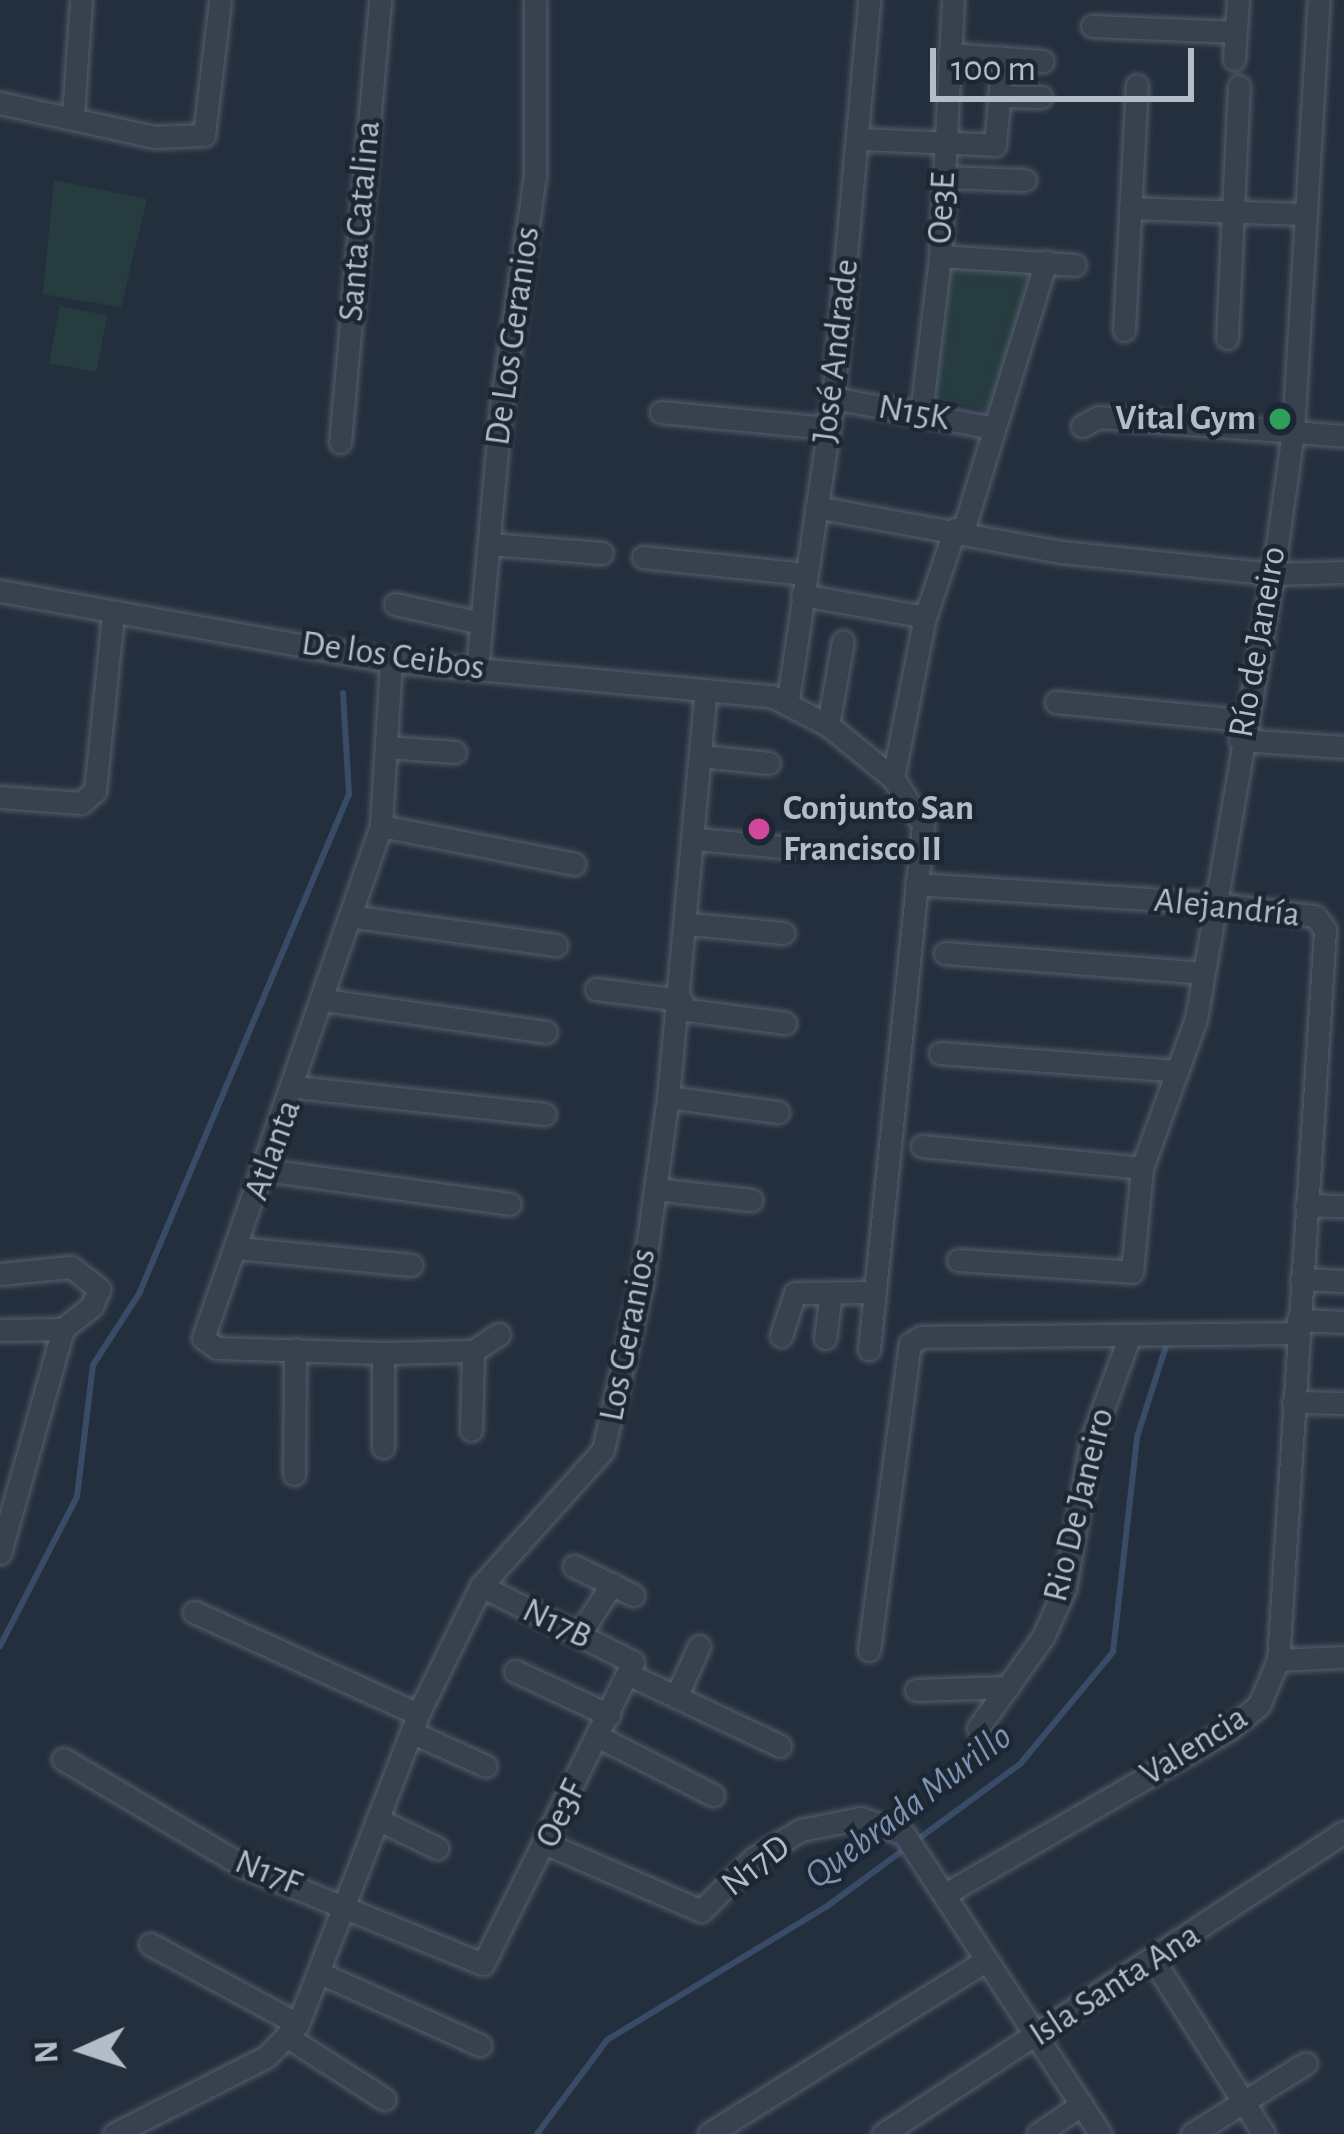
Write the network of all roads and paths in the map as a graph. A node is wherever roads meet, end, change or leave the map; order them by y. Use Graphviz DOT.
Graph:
graph roads {
  1 [pos="81,0"];
  2 [pos="220,0"];
  3 [pos="380,0"];
  4 [pos="535,0"];
  5 [pos="869,0"];
  6 [pos="953,0"];
  7 [pos="1238,0"];
  8 [pos="1319,0"];
  9 [pos="1092,26"];
  10 [pos="1236,32"];
  11 [pos="949,54"];
  12 [pos="1003,57"];
  13 [pos="1234,58"];
  14 [pos="1043,61"];
  15 [pos="1137,85"];
  16 [pos="1239,86"];
  17 [pos="999,95"];
  18 [pos="1041,97"];
  19 [pos="0,103"];
  20 [pos="73,115"];
  21 [pos="860,139"];
  22 [pos="945,141"];
  23 [pos="945,178"];
  24 [pos="1025,180"];
  25 [pos="1130,208"];
  26 [pos="1234,212"];
  27 [pos="1306,214"];
  28 [pos="940,256"];
  29 [pos="1046,262"];
  30 [pos="1075,265"];
  31 [pos="1124,330"];
  32 [pos="1227,338"];
  33 [pos="833,398"];
  34 [pos="662,412"];
  35 [pos="921,414"];
  36 [pos="1082,426"];
  37 [pos="827,428"];
  38 [pos="994,428"];
  39 [pos="1293,432"];
  40 [pos="1344,436"];
  41 [pos="340,442"];
  42 [pos="816,507"];
  43 [pos="959,530"];
  44 [pos="490,544"];
  45 [pos="602,553"];
  46 [pos="643,557"];
  47 [pos="1344,572"];
  48 [pos="1273,574"];
  49 [pos="804,585"];
  50 [pos="0,591"];
  51 [pos="394,604"];
  52 [pos="113,614"];
  53 [pos="925,617"];
  54 [pos="482,623"];
  55 [pos="842,641"];
  56 [pos="391,661"];
  57 [pos="477,670"];
  58 [pos="705,696"];
  59 [pos="788,700"];
  60 [pos="1056,702"];
  61 [pos="828,725"];
  62 [pos="1242,730"];
  63 [pos="1344,746"];
  64 [pos="386,747"];
  65 [pos="455,752"];
  66 [pos="702,756"];
  67 [pos="769,764"];
  68 [pos="893,778"];
  69 [pos="0,797"];
  70 [pos="381,826"];
  71 [pos="696,839"];
  72 [pos="793,848"];
  73 [pos="574,864"];
  74 [pos="916,884"];
  75 [pos="1210,903"];
  76 [pos="356,917"];
  77 [pos="690,924"];
  78 [pos="784,932"];
  79 [pos="556,945"];
  80 [pos="945,953"];
  81 [pos="1202,973"];
  82 [pos="596,988"];
  83 [pos="324,1000"];
  84 [pos="680,1005"];
  85 [pos="784,1023"];
  86 [pos="546,1032"];
  87 [pos="940,1053"];
  88 [pos="1177,1071"];
  89 [pos="296,1087"];
  90 [pos="668,1097"];
  91 [pos="778,1112"];
  92 [pos="545,1114"];
  93 [pos="922,1146"];
  94 [pos="1142,1168"];
  95 [pos="265,1170"];
  96 [pos="655,1189"];
  97 [pos="751,1200"];
  98 [pos="510,1204"];
  99 [pos="1306,1204"];
  100 [pos="1344,1206"];
  101 [pos="238,1248"];
  102 [pos="958,1260"];
  103 [pos="410,1265"];
  104 [pos="0,1274"];
  105 [pos="1301,1279"];
  106 [pos="1344,1281"];
  107 [pos="874,1292"];
  108 [pos="831,1293"];
  109 [pos="1344,1322"];
  110 [pos="1297,1327"];
  111 [pos="62,1329"];
  112 [pos="0,1330"];
  113 [pos="500,1334"];
  114 [pos="781,1336"];
  115 [pos="1130,1336"];
  116 [pos="825,1338"];
  117 [pos="296,1348"];
  118 [pos="868,1349"];
  119 [pos="473,1351"];
  120 [pos="383,1353"];
  121 [pos="1292,1402"];
  122 [pos="1344,1403"];
  123 [pos="472,1430"];
  124 [pos="383,1447"];
  125 [pos="293,1474"];
  126 [pos="9,1489"];
  127 [pos="0,1553"];
  128 [pos="574,1566"];
  129 [pos="612,1584"];
  130 [pos="481,1586"];
  131 [pos="634,1595"];
  132 [pos="194,1612"];
  133 [pos="580,1635"];
  134 [pos="699,1646"];
  135 [pos="869,1650"];
  136 [pos="1344,1657"];
  137 [pos="1278,1660"];
  138 [pos="631,1668"];
  139 [pos="515,1671"];
  140 [pos="1008,1687"];
  141 [pos="916,1690"];
  142 [pos="676,1697"];
  143 [pos="609,1715"];
  144 [pos="415,1723"];
  145 [pos="978,1728"];
  146 [pos="599,1737"];
  147 [pos="780,1746"];
  148 [pos="63,1759"];
  149 [pos="486,1766"];
  150 [pos="713,1795"];
  151 [pos="377,1819"];
  152 [pos="1343,1835"];
  153 [pos="547,1844"];
  154 [pos="437,1848"];
  155 [pos="949,1892"];
  156 [pos="344,1902"];
  157 [pos="150,1944"];
  158 [pos="986,1960"];
  159 [pos="1154,1961"];
  160 [pos="483,1964"];
  161 [pos="318,1972"];
  162 [pos="292,2030"];
  163 [pos="1036,2035"];
  164 [pos="480,2045"];
  165 [pos="1306,2063"];
  166 [pos="384,2099"];
  167 [pos="1245,2100"];
  168 [pos="1082,2104"];
  169 [pos="115,2134"];
  170 [pos="709,2134"];
  171 [pos="884,2134"];
  172 [pos="1038,2134"];
  173 [pos="1100,2134"];
  174 [pos="1192,2134"];
  175 [pos="1264,2134"];
  1 -- 20 [label="street"];
  2 -- 20 [label="street"];
  3 -- 41 [label="street, Santa Catalina"];
  4 -- 44 [label="street, De Los Geranios"];
  5 -- 21 [label="street, José Andrade"];
  6 -- 11 [label="street, Oe3E"];
  7 -- 10 [label="street"];
  8 -- 27 [label="street, Río de Janeiro"];
  9 -- 10 [label="street"];
  10 -- 13 [label="street"];
  11 -- 12 [label="street"];
  11 -- 22 [label="street, Oe3E"];
  12 -- 14 [label="street"];
  12 -- 17 [label="street"];
  15 -- 25 [label="street"];
  16 -- 26 [label="street"];
  17 -- 18 [label="street"];
  17 -- 22 [label="street"];
  19 -- 20 [label="street"];
  21 -- 22 [label="street"];
  21 -- 33 [label="street, José Andrade"];
  22 -- 23 [label="street, Oe3E"];
  23 -- 24 [label="street"];
  23 -- 28 [label="street, Oe3E"];
  25 -- 26 [label="street"];
  25 -- 31 [label="street"];
  26 -- 27 [label="street"];
  26 -- 32 [label="street"];
  27 -- 39 [label="street, Río de Janeiro"];
  28 -- 29 [label="street"];
  28 -- 35 [label="street, Oe3E"];
  29 -- 30 [label="street"];
  29 -- 38 [label="street"];
  33 -- 35 [label="street, N15K"];
  33 -- 37 [label="street, José Andrade"];
  34 -- 37 [label="street"];
  35 -- 38 [label="street, N15K"];
  36 -- 39 [label="street"];
  37 -- 42 [label="street, José Andrade"];
  38 -- 43 [label="street"];
  39 -- 40 [label="street"];
  39 -- 48 [label="street, Río de Janeiro"];
  42 -- 43 [label="street"];
  42 -- 49 [label="street, José Andrade"];
  43 -- 48 [label="street"];
  43 -- 53 [label="street"];
  44 -- 45 [label="street"];
  44 -- 54 [label="street, De Los Geranios"];
  46 -- 49 [label="street"];
  47 -- 48 [label="street"];
  48 -- 62 [label="street, Río de Janeiro"];
  49 -- 53 [label="street"];
  49 -- 59 [label="street, José Andrade"];
  50 -- 52 [label="street, De los Ceibos"];
  51 -- 54 [label="street"];
  52 -- 56 [label="street, De los Ceibos"];
  52 -- 69 [label="street"];
  53 -- 68 [label="street"];
  54 -- 57 [label="street, De Los Geranios"];
  55 -- 61 [label="street"];
  56 -- 57 [label="street, De los Ceibos"];
  56 -- 64 [label="street, Atlanta"];
  57 -- 58 [label="street, De los Ceibos"];
  58 -- 59 [label="street, De los Ceibos"];
  58 -- 66 [label="street, Los Geranios"];
  59 -- 61 [label="street"];
  60 -- 62 [label="street"];
  61 -- 68 [label="street"];
  62 -- 63 [label="street"];
  62 -- 75 [label="street, Río de Janeiro"];
  64 -- 65 [label="street"];
  64 -- 70 [label="street, Atlanta"];
  66 -- 67 [label="street"];
  66 -- 71 [label="street, Los Geranios"];
  68 -- 74 [label="street"];
  70 -- 73 [label="street"];
  70 -- 76 [label="street, Atlanta"];
  71 -- 72 [label="street"];
  71 -- 77 [label="street, Los Geranios"];
  74 -- 75 [label="street, Alejandría"];
  74 -- 107 [label="street"];
  75 -- 81 [label="street, Río de Janeiro"];
  75 -- 99 [label="street, Alejandría"];
  76 -- 79 [label="street"];
  76 -- 83 [label="street, Atlanta"];
  77 -- 78 [label="street"];
  77 -- 84 [label="street, Los Geranios"];
  80 -- 81 [label="street"];
  81 -- 88 [label="street, Río de Janeiro"];
  82 -- 84 [label="street"];
  83 -- 86 [label="street"];
  83 -- 89 [label="street, Atlanta"];
  84 -- 85 [label="street"];
  84 -- 90 [label="street, Los Geranios"];
  87 -- 88 [label="street"];
  88 -- 94 [label="street, Río de Janeiro"];
  89 -- 92 [label="street"];
  89 -- 95 [label="street, Atlanta"];
  90 -- 91 [label="street"];
  90 -- 96 [label="street, Los Geranios"];
  93 -- 94 [label="street"];
  94 -- 102 [label="street, Río de Janeiro"];
  95 -- 98 [label="street"];
  95 -- 101 [label="street, Atlanta"];
  96 -- 97 [label="street"];
  96 -- 130 [label="street, Los Geranios"];
  99 -- 100 [label="street"];
  99 -- 105 [label="street, Alejandría"];
  101 -- 103 [label="street"];
  101 -- 117 [label="street, Atlanta"];
  104 -- 111 [label="street"];
  105 -- 106 [label="street"];
  105 -- 110 [label="street, Valencia"];
  107 -- 108 [label="street"];
  107 -- 118 [label="street"];
  108 -- 114 [label="street"];
  108 -- 116 [label="street"];
  109 -- 110 [label="street"];
  110 -- 115 [label="street"];
  110 -- 121 [label="street, Valencia"];
  111 -- 112 [label="street"];
  111 -- 126 [label="street"];
  113 -- 119 [label="street"];
  115 -- 135 [label="street"];
  115 -- 140 [label="street, Rio De Janeiro"];
  117 -- 120 [label="street, Atlanta"];
  117 -- 125 [label="street"];
  119 -- 120 [label="street, Atlanta"];
  119 -- 123 [label="street"];
  120 -- 124 [label="street"];
  121 -- 122 [label="street"];
  121 -- 137 [label="street, Valencia"];
  126 -- 127 [label="street"];
  128 -- 129 [label="street"];
  129 -- 131 [label="street"];
  129 -- 133 [label="street"];
  130 -- 133 [label="street, N17B"];
  130 -- 144 [label="street, Los Geranios"];
  132 -- 144 [label="street"];
  133 -- 138 [label="street, N17B"];
  134 -- 142 [label="street"];
  136 -- 137 [label="street"];
  137 -- 155 [label="street, Valencia"];
  138 -- 142 [label="street, N17B"];
  138 -- 143 [label="street, Oe3F"];
  139 -- 143 [label="street"];
  140 -- 141 [label="street"];
  140 -- 145 [label="street, Rio De Janeiro"];
  142 -- 147 [label="street, N17B"];
  143 -- 146 [label="street, Oe3F"];
  144 -- 149 [label="street"];
  144 -- 151 [label="street, Los Geranios"];
  146 -- 150 [label="street"];
  146 -- 153 [label="street, Oe3F"];
  148 -- 156 [label="street, N17F"];
  151 -- 154 [label="street"];
  151 -- 156 [label="street, Los Geranios"];
  152 -- 159 [label="street, Isla Santa Ana"];
  153 -- 155 [label="street, N17D"];
  153 -- 160 [label="street, Oe3F"];
  155 -- 158 [label="street"];
  156 -- 160 [label="street, N17F"];
  156 -- 161 [label="street, Los Geranios"];
  157 -- 162 [label="street"];
  158 -- 163 [label="street"];
  158 -- 170 [label="street"];
  159 -- 163 [label="street, Isla Santa Ana"];
  159 -- 167 [label="street"];
  161 -- 162 [label="street, Los Geranios"];
  161 -- 164 [label="street"];
  162 -- 166 [label="street"];
  162 -- 169 [label="street"];
  163 -- 168 [label="street"];
  163 -- 171 [label="street, Isla Santa Ana"];
  165 -- 167 [label="street"];
  167 -- 174 [label="street"];
  167 -- 175 [label="street"];
  168 -- 172 [label="street"];
  168 -- 173 [label="street"];
}
